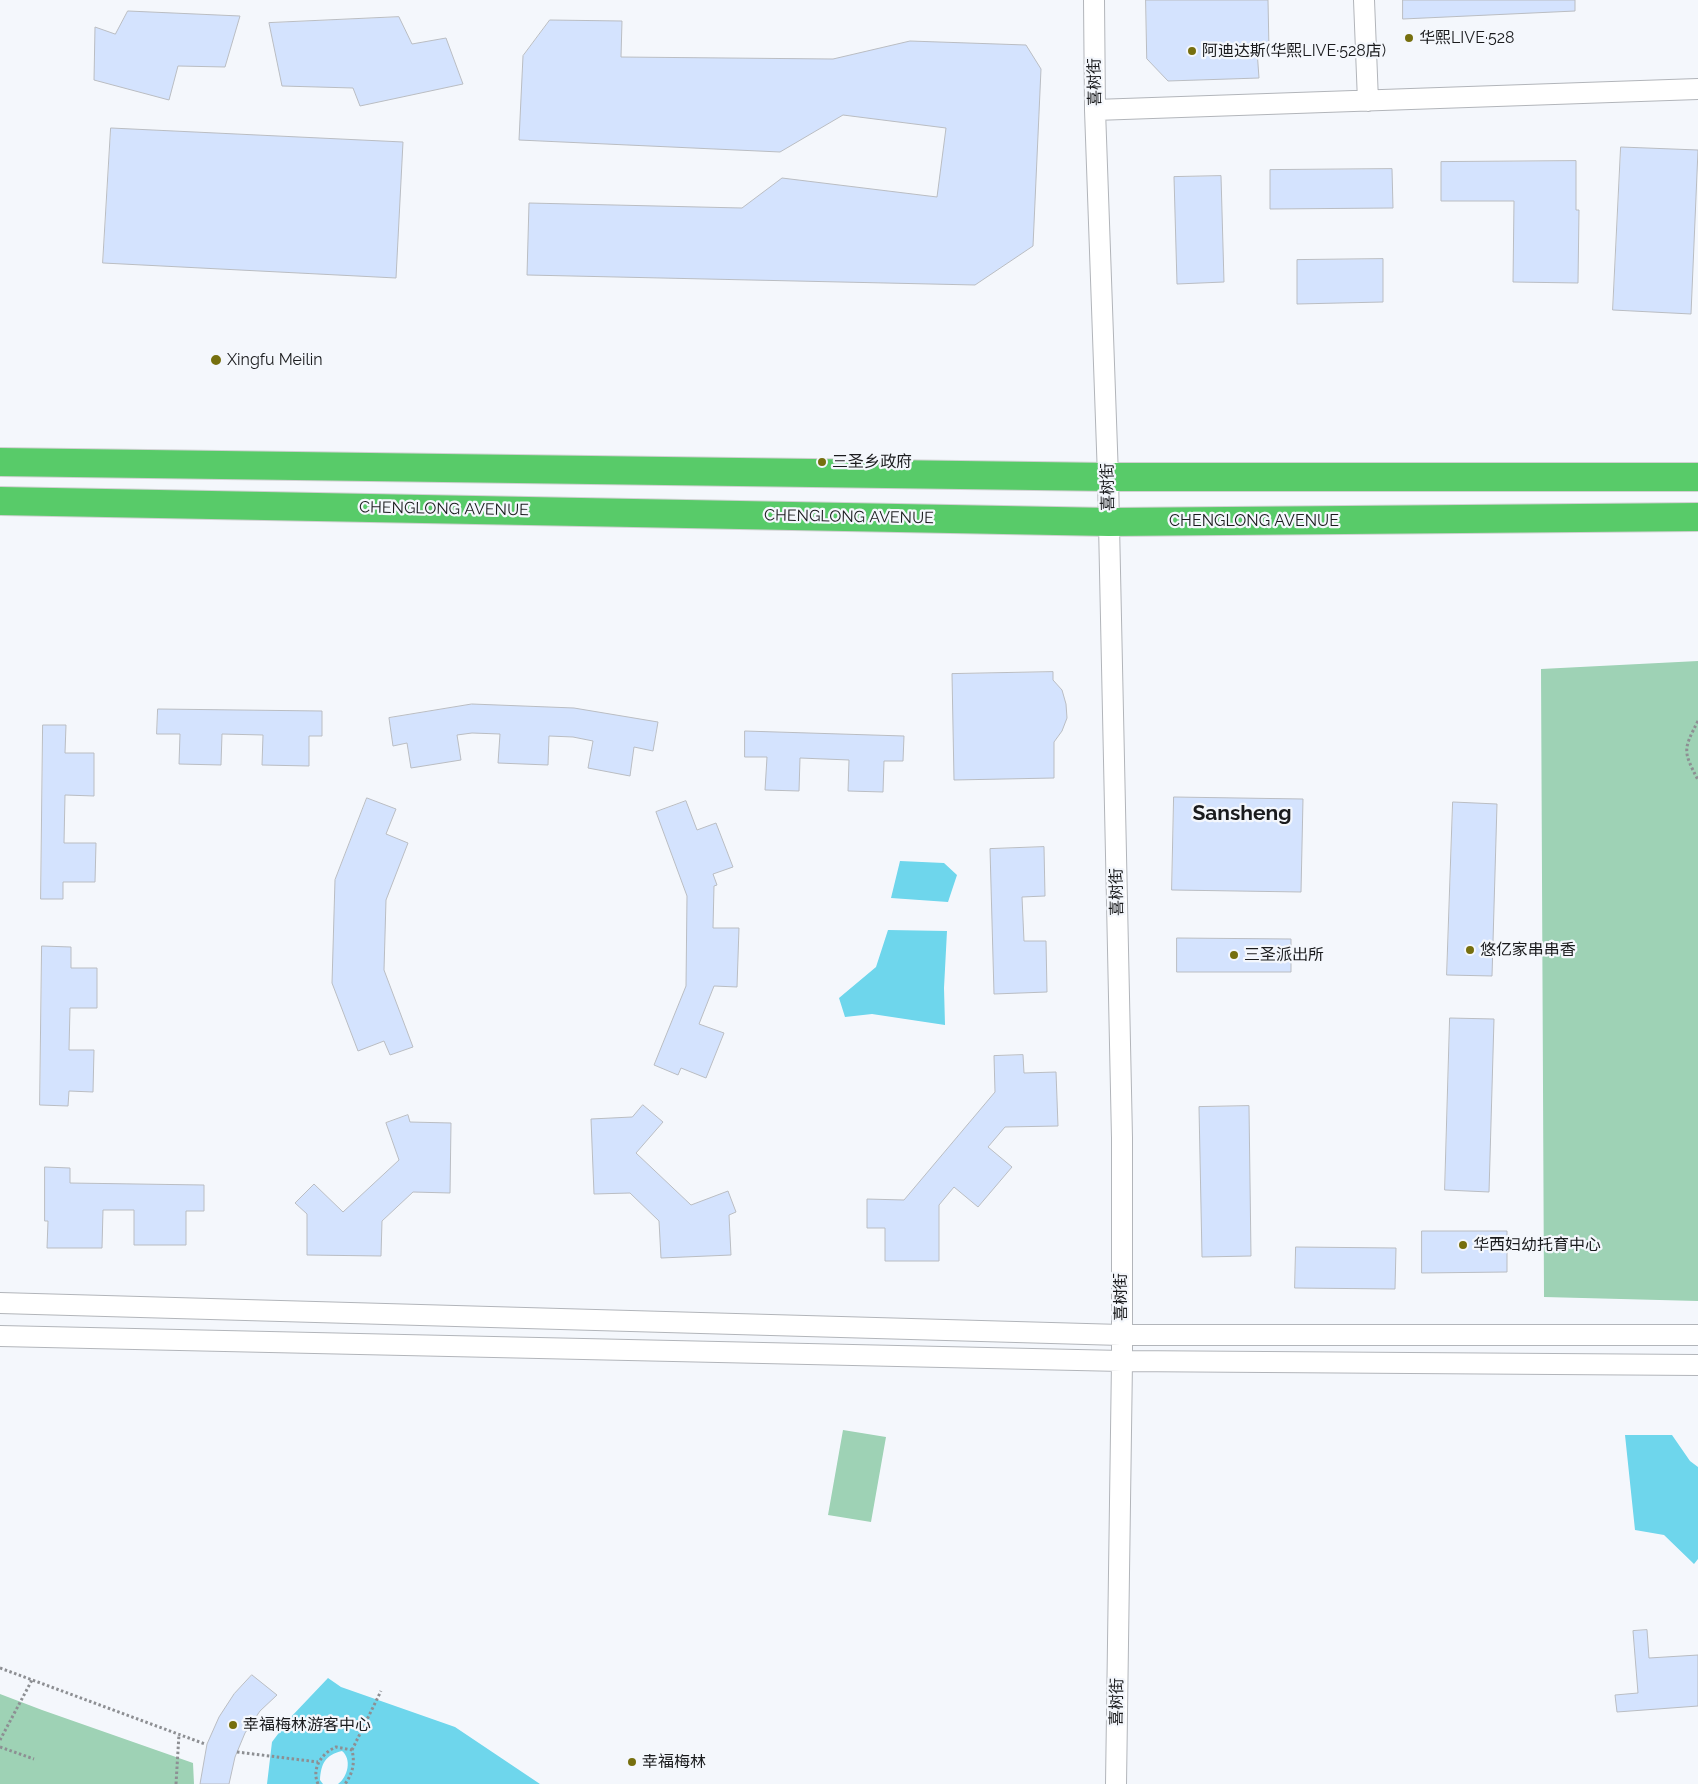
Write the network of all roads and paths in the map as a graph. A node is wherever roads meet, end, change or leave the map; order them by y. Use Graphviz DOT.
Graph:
graph roads {
  1 [pos="1094,0"];
  2 [pos="1364,0"];
  3 [pos="1698,90"];
  4 [pos="1368,101"];
  5 [pos="1095,110"];
  6 [pos="0,462"];
  7 [pos="1698,476"];
  8 [pos="1108,477"];
  9 [pos="0,500"];
  10 [pos="1698,517"];
  11 [pos="1109,522"];
  12 [pos="1698,720"];
  13 [pos="1698,780"];
  14 [pos="0,1302"];
  15 [pos="1121,1335"];
  16 [pos="1698,1335"];
  17 [pos="0,1336"];
  18 [pos="1122,1361"];
  19 [pos="1698,1365"];
  20 [pos="0,1668"];
  21 [pos="32,1680"];
  22 [pos="381,1691"];
  23 [pos="179,1734"];
  24 [pos="0,1740"];
  25 [pos="205,1744"];
  26 [pos="0,1746"];
  27 [pos="352,1750"];
  28 [pos="237,1752"];
  29 [pos="34,1759"];
  30 [pos="318,1762"];
  31 [pos="176,1784"];
  32 [pos="318,1784"];
  33 [pos="345,1784"];
  34 [pos="1116,1784"];
  1 -- 5 [label="street, 喜树街"];
  2 -- 4 [label="street"];
  3 -- 4 [label="street"];
  4 -- 5 [label="street"];
  5 -- 8 [label="street, 喜树街"];
  6 -- 8 [label="highway"];
  7 -- 8 [label="highway"];
  8 -- 11 [label="street, 喜树街"];
  9 -- 11 [label="highway, CHENGLONG AVENUE"];
  10 -- 11 [label="highway, CHENGLONG AVENUE"];
  11 -- 15 [label="street, 喜树街"];
  12 -- 13 [label="path"];
  14 -- 15 [label="street"];
  15 -- 16 [label="street"];
  15 -- 18 [label="street, 喜树街"];
  17 -- 18 [label="street"];
  18 -- 19 [label="street"];
  18 -- 34 [label="street, 喜树街"];
  20 -- 21 [label="path"];
  21 -- 23 [label="path"];
  21 -- 24 [label="path"];
  22 -- 27 [label="path"];
  23 -- 25 [label="path"];
  23 -- 31 [label="path"];
  26 -- 29 [label="path"];
  27 -- 30 [label="path"];
  27 -- 33 [label="path"];
  28 -- 30 [label="path"];
  30 -- 32 [label="path"];
}
